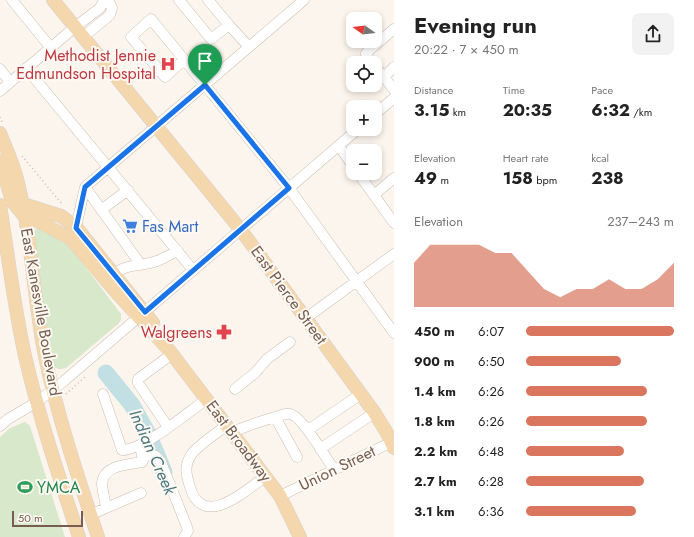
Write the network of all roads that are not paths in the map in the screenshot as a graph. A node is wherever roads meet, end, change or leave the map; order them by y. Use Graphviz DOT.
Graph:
graph roads {
  1 [pos="12,0"];
  2 [pos="53,0"];
  3 [pos="104,0"];
  4 [pos="108,0"];
  5 [pos="179,0"];
  6 [pos="208,0"];
  7 [pos="304,0"];
  8 [pos="229,25"];
  9 [pos="394,29"];
  10 [pos="79,32"];
  11 [pos="249,47"];
  12 [pos="51,48"];
  13 [pos="367,56"];
  14 [pos="184,60"];
  15 [pos="394,67"];
  16 [pos="26,68"];
  17 [pos="0,69"];
  18 [pos="384,77"];
  19 [pos="10,82"];
  20 [pos="205,85"];
  21 [pos="394,90"];
  22 [pos="0,91"];
  23 [pos="394,98"];
  24 [pos="382,108"];
  25 [pos="156,126"];
  26 [pos="0,133"];
  27 [pos="350,136"];
  28 [pos="339,146"];
  29 [pos="346,156"];
  30 [pos="0,161"];
  31 [pos="109,167"];
  32 [pos="394,178"];
  33 [pos="363,180"];
  34 [pos="85,187"];
  35 [pos="289,188"];
  36 [pos="128,190"];
  37 [pos="374,195"];
  38 [pos="23,204"];
  39 [pos="0,205"];
  40 [pos="101,210"];
  41 [pos="25,217"];
  42 [pos="394,223"];
  43 [pos="76,228"];
  44 [pos="241,230"];
  45 [pos="178,251"];
  46 [pos="394,254"];
  47 [pos="142,265"];
  48 [pos="193,270"];
  49 [pos="114,274"];
  50 [pos="356,281"];
  51 [pos="142,314"];
  52 [pos="306,318"];
  53 [pos="394,333"];
  54 [pos="292,344"];
  55 [pos="170,352"];
  56 [pos="54,389"];
  57 [pos="235,389"];
  58 [pos="103,394"];
  59 [pos="361,394"];
  60 [pos="207,399"];
  61 [pos="37,402"];
  62 [pos="374,413"];
  63 [pos="275,417"];
  64 [pos="0,426"];
  65 [pos="168,427"];
  66 [pos="230,429"];
  67 [pos="308,430"];
  68 [pos="393,444"];
  69 [pos="142,448"];
  70 [pos="320,450"];
  71 [pos="297,457"];
  72 [pos="334,470"];
  73 [pos="266,476"];
  74 [pos="141,494"];
  75 [pos="280,496"];
  76 [pos="106,508"];
  77 [pos="90,515"];
  78 [pos="79,537"];
  79 [pos="98,537"];
  80 [pos="184,537"];
  81 [pos="300,537"];
  1 -- 12 [label="street"];
  2 -- 10 [label="main road, East Pierce Street"];
  3 -- 10 [label="street"];
  4 -- 10 [label="street"];
  5 -- 8 [label="street"];
  6 -- 8 [label="street"];
  7 -- 11 [label="street"];
  8 -- 11 [label="street"];
  9 -- 13 [label="street"];
  10 -- 12 [label="street"];
  10 -- 25 [label="main road, East Pierce Street"];
  11 -- 20 [label="street"];
  12 -- 16 [label="street"];
  14 -- 14 [label="street"];
  14 -- 20 [label="street"];
  15 -- 18 [label="street"];
  16 -- 19 [label="street"];
  16 -- 31 [label="street"];
  17 -- 19 [label="street"];
  18 -- 21 [label="street"];
  19 -- 22 [label="street"];
  20 -- 25 [label="street"];
  20 -- 35 [label="street"];
  23 -- 24 [label="street"];
  25 -- 31 [label="street"];
  25 -- 44 [label="main road, East Pierce Street"];
  26 -- 38 [label="main road, East Kanesville Boulevard"];
  27 -- 28 [label="street"];
  28 -- 29 [label="street"];
  28 -- 35 [label="street"];
  30 -- 41 [label="main road"];
  31 -- 34 [label="street"];
  31 -- 36 [label="street"];
  32 -- 37 [label="street"];
  33 -- 37 [label="street"];
  34 -- 40 [label="street"];
  34 -- 43 [label="street"];
  35 -- 44 [label="street"];
  35 -- 50 [label="street"];
  36 -- 40 [label="street"];
  36 -- 45 [label="street"];
  37 -- 42 [label="street"];
  38 -- 41 [label="main road, East Kanesville Boulevard"];
  38 -- 43 [label="main road, East Broadway"];
  39 -- 61 [label="main road, East Kanesville Boulevard"];
  40 -- 47 [label="street"];
  41 -- 51 [label="main road, East Broadway"];
  41 -- 56 [label="main road, East Kanesville Boulevard"];
  43 -- 49 [label="main road, East Broadway"];
  44 -- 48 [label="street"];
  44 -- 52 [label="main road, East Pierce Street"];
  45 -- 47 [label="street"];
  45 -- 48 [label="street"];
  46 -- 50 [label="street"];
  47 -- 49 [label="street"];
  48 -- 51 [label="street"];
  49 -- 51 [label="main road, East Broadway"];
  50 -- 52 [label="street"];
  50 -- 53 [label="street"];
  51 -- 55 [label="main road, East Broadway"];
  51 -- 56 [label="street"];
  52 -- 59 [label="main road, East Pierce Street"];
  54 -- 57 [label="street"];
  55 -- 60 [label="main road, East Broadway"];
  55 -- 65 [label="street"];
  56 -- 61 [label="street"];
  56 -- 77 [label="main road, East Kanesville Boulevard"];
  58 -- 69 [label="street"];
  59 -- 62 [label="main road, East Pierce Street"];
  59 -- 67 [label="street"];
  60 -- 65 [label="street"];
  60 -- 66 [label="main road, East Broadway"];
  61 -- 64 [label="street"];
  61 -- 78 [label="main road, East Kanesville Boulevard"];
  62 -- 68 [label="main road, East Pierce Street"];
  62 -- 70 [label="street"];
  63 -- 66 [label="street"];
  63 -- 67 [label="street"];
  63 -- 71 [label="street"];
  65 -- 69 [label="street"];
  66 -- 73 [label="main road, East Broadway"];
  66 -- 73 [label="street"];
  67 -- 70 [label="street"];
  68 -- 72 [label="street, Union Street"];
  69 -- 76 [label="street"];
  69 -- 80 [label="street"];
  70 -- 72 [label="street"];
  72 -- 75 [label="street, Union Street"];
  73 -- 75 [label="main road, East Broadway"];
  74 -- 76 [label="street"];
  75 -- 81 [label="main road, East Broadway"];
  76 -- 77 [label="street"];
  77 -- 79 [label="main road, East Kanesville Boulevard"];
}
